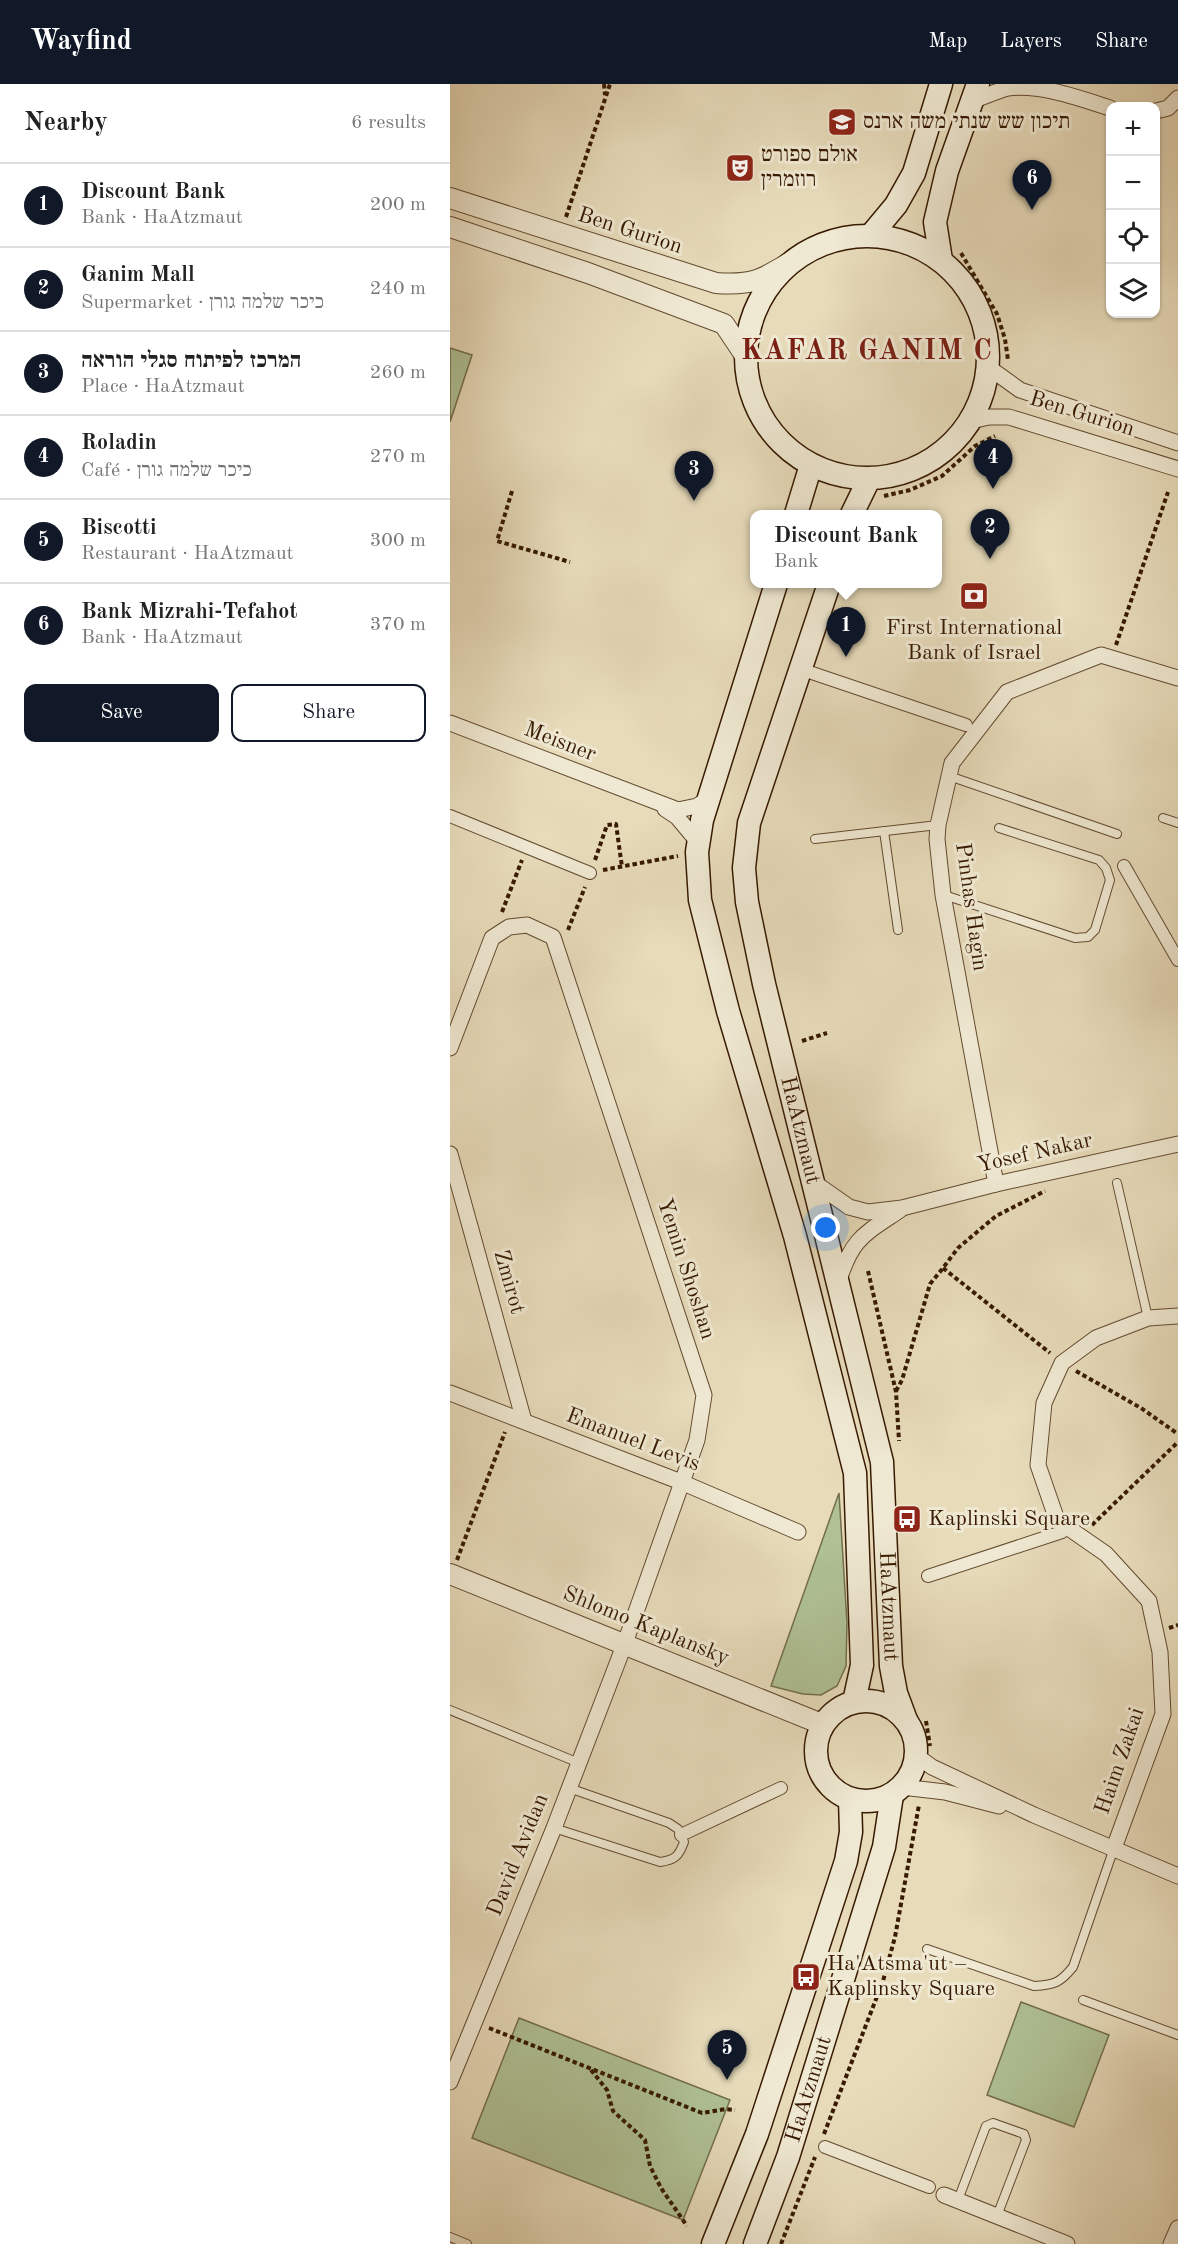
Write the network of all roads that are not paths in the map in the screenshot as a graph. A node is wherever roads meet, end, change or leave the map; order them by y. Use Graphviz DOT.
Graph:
graph roads {
  1 [pos="941,84"];
  2 [pos="975,93"];
  3 [pos="1178,98"];
  4 [pos="1106,107"];
  5 [pos="1160,110"];
  6 [pos="450,198"];
  7 [pos="450,227"];
  8 [pos="871,235"];
  9 [pos="950,254"];
  10 [pos="794,260"];
  11 [pos="746,357"];
  12 [pos="988,367"];
  13 [pos="970,421"];
  14 [pos="1178,443"];
  15 [pos="811,465"];
  16 [pos="1178,469"];
  17 [pos="873,489"];
  18 [pos="797,510"];
  19 [pos="855,510"];
  20 [pos="775,588"];
  21 [pos="828,588"];
  22 [pos="812,674"];
  23 [pos="1178,678"];
  24 [pos="450,723"];
  25 [pos="966,724"];
  26 [pos="949,776"];
  27 [pos="709,798"];
  28 [pos="655,802"];
  29 [pos="450,816"];
  30 [pos="1163,818"];
  31 [pos="1178,823"];
  32 [pos="938,825"];
  33 [pos="999,828"];
  34 [pos="884,831"];
  35 [pos="1117,834"];
  36 [pos="815,839"];
  37 [pos="698,847"];
  38 [pos="1124,866"];
  39 [pos="590,873"];
  40 [pos="943,895"];
  41 [pos="898,930"];
  42 [pos="1178,960"];
  43 [pos="450,1048"];
  44 [pos="1178,1144"];
  45 [pos="450,1154"];
  46 [pos="812,1181"];
  47 [pos="1117,1183"];
  48 [pos="996,1184"];
  49 [pos="902,1208"];
  50 [pos="838,1285"];
  51 [pos="1178,1316"];
  52 [pos="1148,1318"];
  53 [pos="450,1393"];
  54 [pos="518,1419"];
  55 [pos="681,1482"];
  56 [pos="798,1532"];
  57 [pos="1062,1532"];
  58 [pos="451,1574"];
  59 [pos="928,1576"];
  60 [pos="625,1643"];
  61 [pos="854,1702"];
  62 [pos="450,1710"];
  63 [pos="906,1720"];
  64 [pos="824,1725"];
  65 [pos="917,1756"];
  66 [pos="579,1763"];
  67 [pos="569,1788"];
  68 [pos="782,1788"];
  69 [pos="897,1791"];
  70 [pos="850,1799"];
  71 [pos="1034,1815"];
  72 [pos="554,1828"];
  73 [pos="681,1835"];
  74 [pos="1114,1848"];
  75 [pos="1178,1876"];
  76 [pos="927,1949"];
  77 [pos="1083,2000"];
  78 [pos="1178,2035"];
  79 [pos="450,2082"];
  80 [pos="825,2147"];
  81 [pos="929,2187"];
  82 [pos="951,2198"];
  83 [pos="997,2216"];
  84 [pos="1178,2228"];
  85 [pos="450,2237"];
  86 [pos="467,2244"];
  87 [pos="713,2244"];
  88 [pos="755,2244"];
  89 [pos="1067,2244"];
  90 [pos="1171,2244"];
  1 -- 8 [label="main road"];
  2 -- 4 [label="street"];
  2 -- 9 [label="main road"];
  3 -- 5 [label="street"];
  6 -- 10 [label="street, Ben Gurion"];
  7 -- 11 [label="street"];
  8 -- 9 [label="main road"];
  8 -- 10 [label="main road"];
  9 -- 12 [label="main road"];
  10 -- 11 [label="main road"];
  11 -- 15 [label="main road"];
  12 -- 13 [label="main road"];
  12 -- 14 [label="street, Ben Gurion"];
  13 -- 16 [label="street, Ben Gurion"];
  13 -- 17 [label="main road"];
  15 -- 17 [label="main road"];
  15 -- 18 [label="main road"];
  17 -- 19 [label="main road"];
  20 -- 27 [label="main road, HaAtzmaut"];
  21 -- 46 [label="main road, HaAtzmaut"];
  22 -- 25 [label="street"];
  23 -- 26 [label="street, Pinhas Hagin"];
  24 -- 28 [label="street, Meisner"];
  26 -- 32 [label="street, Pinhas Hagin"];
  26 -- 35 [label="lane"];
  27 -- 28 [label="street, Meisner"];
  27 -- 37 [label="main road, HaAtzmaut"];
  28 -- 37 [label="street, Meisner"];
  29 -- 39 [label="street"];
  30 -- 31 [label="lane"];
  32 -- 34 [label="lane"];
  32 -- 40 [label="street, Pinhas Hagin"];
  33 -- 40 [label="lane"];
  34 -- 36 [label="lane"];
  34 -- 41 [label="lane"];
  37 -- 61 [label="main road, HaAtzmaut"];
  38 -- 42 [label="street"];
  40 -- 48 [label="street, Pinhas Hagin"];
  43 -- 55 [label="street, Yemin Shoshan"];
  44 -- 48 [label="street, Yosef Nakar"];
  45 -- 54 [label="street, Zmirot"];
  46 -- 49 [label="street, Yosef Nakar"];
  46 -- 50 [label="main road, HaAtzmaut"];
  47 -- 52 [label="lane"];
  48 -- 49 [label="street, Yosef Nakar"];
  49 -- 50 [label="street, Yosef Nakar"];
  50 -- 63 [label="main road, HaAtzmaut"];
  51 -- 52 [label="street, Haim Zakai"];
  52 -- 74 [label="street, Haim Zakai"];
  53 -- 54 [label="street, Emanuel Levis"];
  54 -- 55 [label="street, Emanuel Levis"];
  55 -- 56 [label="street, Emanuel Levis"];
  55 -- 60 [label="street, Yemin Shoshan"];
  57 -- 59 [label="street"];
  58 -- 60 [label="street, Shlomo Kaplansky"];
  60 -- 64 [label="street, Shlomo Kaplansky"];
  60 -- 66 [label="street, David Avidan"];
  61 -- 63 [label="main road"];
  61 -- 64 [label="main road"];
  62 -- 66 [label="lane"];
  63 -- 65 [label="main road"];
  64 -- 70 [label="main road"];
  65 -- 69 [label="main road"];
  65 -- 71 [label="street"];
  66 -- 67 [label="street, David Avidan"];
  67 -- 72 [label="street, David Avidan"];
  67 -- 73 [label="lane"];
  68 -- 73 [label="street"];
  69 -- 70 [label="main road"];
  69 -- 71 [label="street"];
  69 -- 88 [label="main road, HaAtzmaut"];
  70 -- 87 [label="main road, HaAtzmaut"];
  71 -- 74 [label="street"];
  72 -- 73 [label="lane"];
  72 -- 79 [label="street, David Avidan"];
  74 -- 75 [label="street"];
  74 -- 76 [label="lane"];
  77 -- 78 [label="lane"];
  80 -- 81 [label="street"];
  82 -- 83 [label="street"];
  82 -- 83 [label="lane"];
  83 -- 89 [label="street"];
  84 -- 90 [label="street"];
  85 -- 86 [label="lane"];
}
